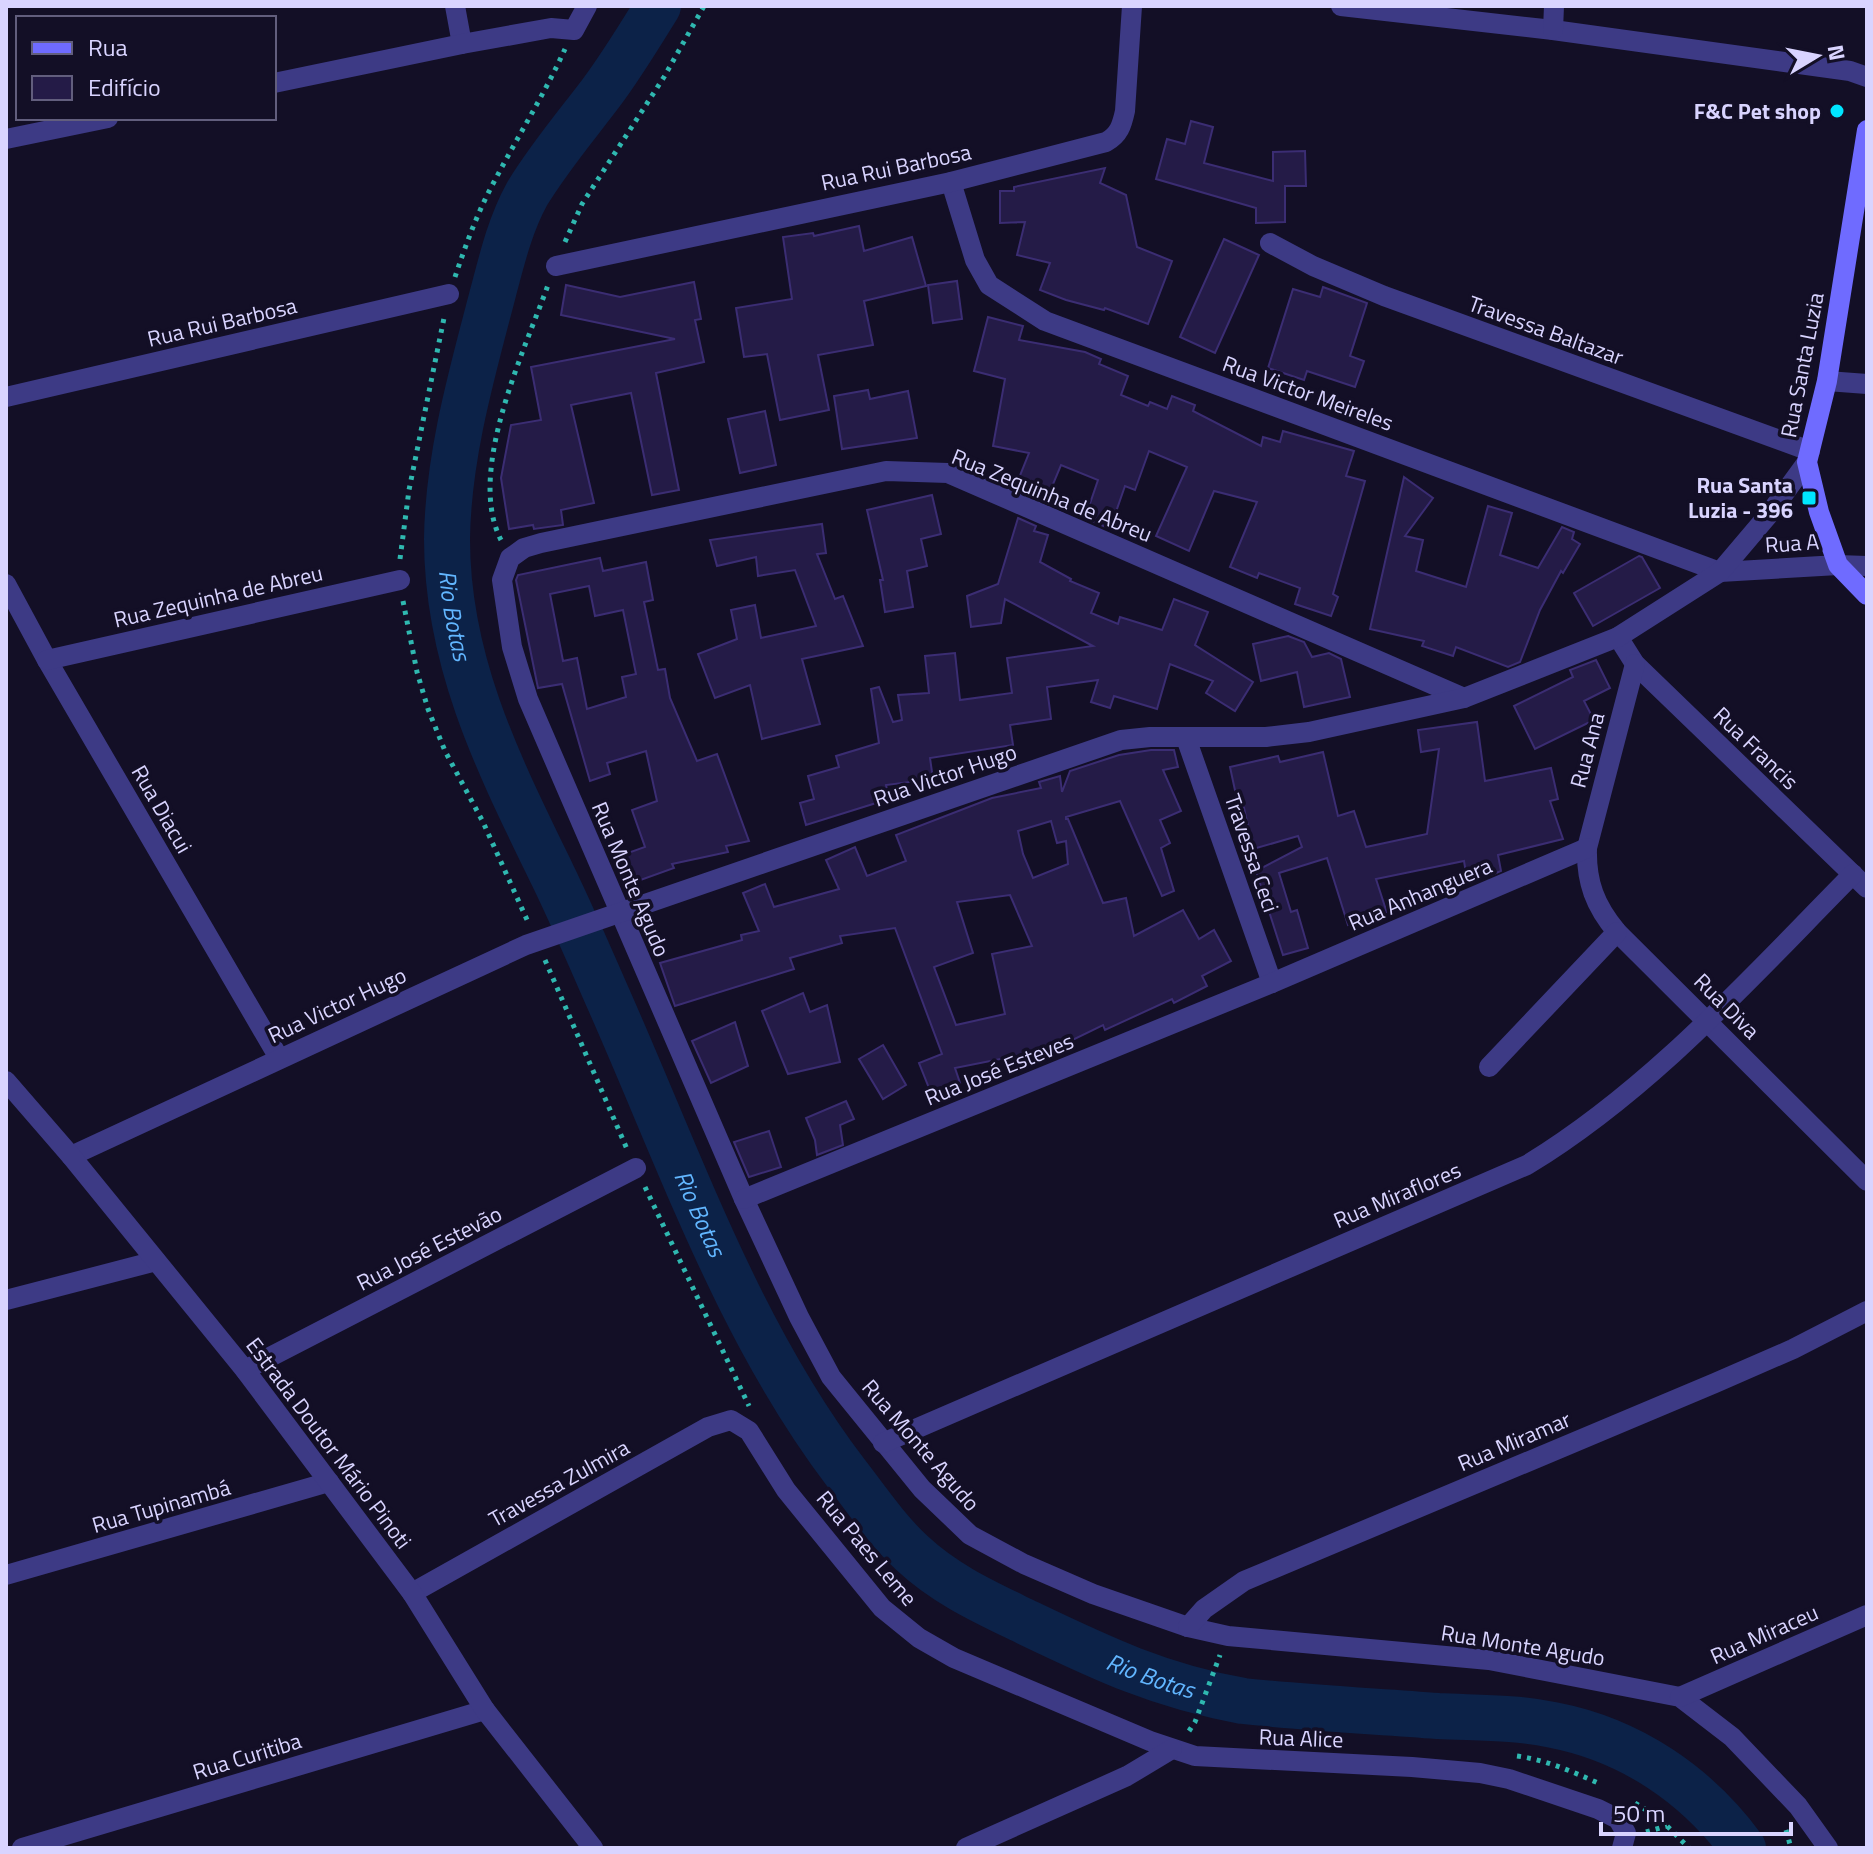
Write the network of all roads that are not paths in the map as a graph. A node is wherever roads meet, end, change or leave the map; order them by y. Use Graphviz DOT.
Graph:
graph roads {
  1 [pos="455,6"];
  2 [pos="587,6"];
  3 [pos="1132,6"];
  4 [pos="1341,6"];
  5 [pos="1554,6"];
  6 [pos="1553,30"];
  7 [pos="462,44"];
  8 [pos="1867,77"];
  9 [pos="276,83"];
  10 [pos="98,120"];
  11 [pos="1867,130"];
  12 [pos="6,139"];
  13 [pos="951,182"];
  14 [pos="1270,243"];
  15 [pos="556,266"];
  16 [pos="449,294"];
  17 [pos="1827,381"];
  18 [pos="1867,384"];
  19 [pos="6,397"];
  20 [pos="1808,456"];
  21 [pos="510,558"];
  22 [pos="1838,565"];
  23 [pos="1867,566"];
  24 [pos="1720,572"];
  25 [pos="400,580"];
  26 [pos="6,584"];
  27 [pos="1867,595"];
  28 [pos="1618,637"];
  29 [pos="47,660"];
  30 [pos="1635,664"];
  31 [pos="1464,698"];
  32 [pos="1186,738"];
  33 [pos="1587,848"];
  34 [pos="1860,881"];
  35 [pos="613,915"];
  36 [pos="1617,932"];
  37 [pos="1272,983"];
  38 [pos="1708,1020"];
  39 [pos="279,1058"];
  40 [pos="1489,1067"];
  41 [pos="6,1081"];
  42 [pos="71,1156"];
  43 [pos="636,1168"];
  44 [pos="1867,1181"];
  45 [pos="744,1199"];
  46 [pos="156,1261"];
  47 [pos="6,1300"];
  48 [pos="1867,1311"];
  49 [pos="245,1370"];
  50 [pos="731,1420"];
  51 [pos="883,1443"];
  52 [pos="329,1482"];
  53 [pos="6,1575"];
  54 [pos="412,1593"];
  55 [pos="1867,1615"];
  56 [pos="1188,1627"];
  57 [pos="1680,1697"];
  58 [pos="485,1710"];
  59 [pos="1172,1749"];
  60 [pos="22,1848"];
  61 [pos="593,1848"];
  62 [pos="966,1848"];
  63 [pos="1622,1848"];
  64 [pos="1828,1848"];
  1 -- 7 [label="street"];
  2 -- 7 [label="street"];
  3 -- 13 [label="street, Rua Rui Barbosa"];
  4 -- 6 [label="street"];
  5 -- 6 [label="street"];
  6 -- 8 [label="street"];
  7 -- 9 [label="street"];
  10 -- 12 [label="street"];
  11 -- 17 [label="main road, Rua Santa Luzia"];
  13 -- 15 [label="street, Rua Rui Barbosa"];
  13 -- 24 [label="street, Rua Victor Meireles"];
  14 -- 20 [label="street, Travessa Baltazar"];
  16 -- 19 [label="street, Rua Rui Barbosa"];
  17 -- 18 [label="street"];
  17 -- 20 [label="main road, Rua Santa Luzia"];
  20 -- 22 [label="main road, Rua Santa Luzia"];
  20 -- 24 [label="street, Rua Victor Hugo"];
  21 -- 31 [label="street, Rua Zequinha de Abreu"];
  21 -- 35 [label="street, Rua Monte Agudo"];
  22 -- 23 [label="street, Rua A"];
  22 -- 24 [label="street, Rua A"];
  22 -- 27 [label="main road, Rua Santa Luzia"];
  24 -- 28 [label="street, Rua Victor Hugo"];
  25 -- 29 [label="street, Rua Zequinha de Abreu"];
  26 -- 29 [label="street, Rua Diacui"];
  28 -- 30 [label="street, Rua Francis"];
  28 -- 31 [label="street, Rua Victor Hugo"];
  29 -- 39 [label="street, Rua Diacui"];
  30 -- 33 [label="street, Rua Ana"];
  30 -- 34 [label="street, Rua Francis"];
  31 -- 32 [label="street, Rua Victor Hugo"];
  32 -- 35 [label="street, Rua Victor Hugo"];
  32 -- 37 [label="street, Travessa Ceci"];
  33 -- 36 [label="street, Rua Diva"];
  33 -- 37 [label="street, Rua Anhanguera"];
  34 -- 38 [label="street, Rua Miraflores"];
  35 -- 39 [label="street, Rua Victor Hugo"];
  35 -- 45 [label="street, Rua Monte Agudo"];
  36 -- 38 [label="street, Rua Diva"];
  36 -- 40 [label="street"];
  37 -- 45 [label="street, Rua José Esteves"];
  38 -- 44 [label="street, Rua Diva"];
  38 -- 51 [label="street, Rua Miraflores"];
  39 -- 42 [label="street, Rua Victor Hugo"];
  41 -- 42 [label="street, Estrada Doutor Mário Pinoti"];
  42 -- 46 [label="street, Estrada Doutor Mário Pinoti"];
  43 -- 49 [label="street, Rua José Estevão"];
  45 -- 51 [label="street, Rua Monte Agudo"];
  46 -- 47 [label="street"];
  46 -- 49 [label="street, Estrada Doutor Mário Pinoti"];
  48 -- 56 [label="street, Rua Miramar"];
  49 -- 52 [label="street, Estrada Doutor Mário Pinoti"];
  50 -- 54 [label="street, Travessa Zulmira"];
  50 -- 59 [label="street, Rua Paes Leme"];
  51 -- 56 [label="street, Rua Monte Agudo"];
  52 -- 53 [label="street, Rua Tupinambá"];
  52 -- 54 [label="street, Estrada Doutor Mário Pinoti"];
  54 -- 58 [label="street, Estrada Doutor Mário Pinoti"];
  55 -- 57 [label="street, Rua Miraceu"];
  56 -- 57 [label="street, Rua Monte Agudo"];
  57 -- 64 [label="street, Rua Monte Agudo"];
  58 -- 60 [label="street, Rua Curitiba"];
  58 -- 61 [label="street, Estrada Doutor Mário Pinoti"];
  59 -- 62 [label="street"];
  59 -- 63 [label="street, Rua Alice"];
}
